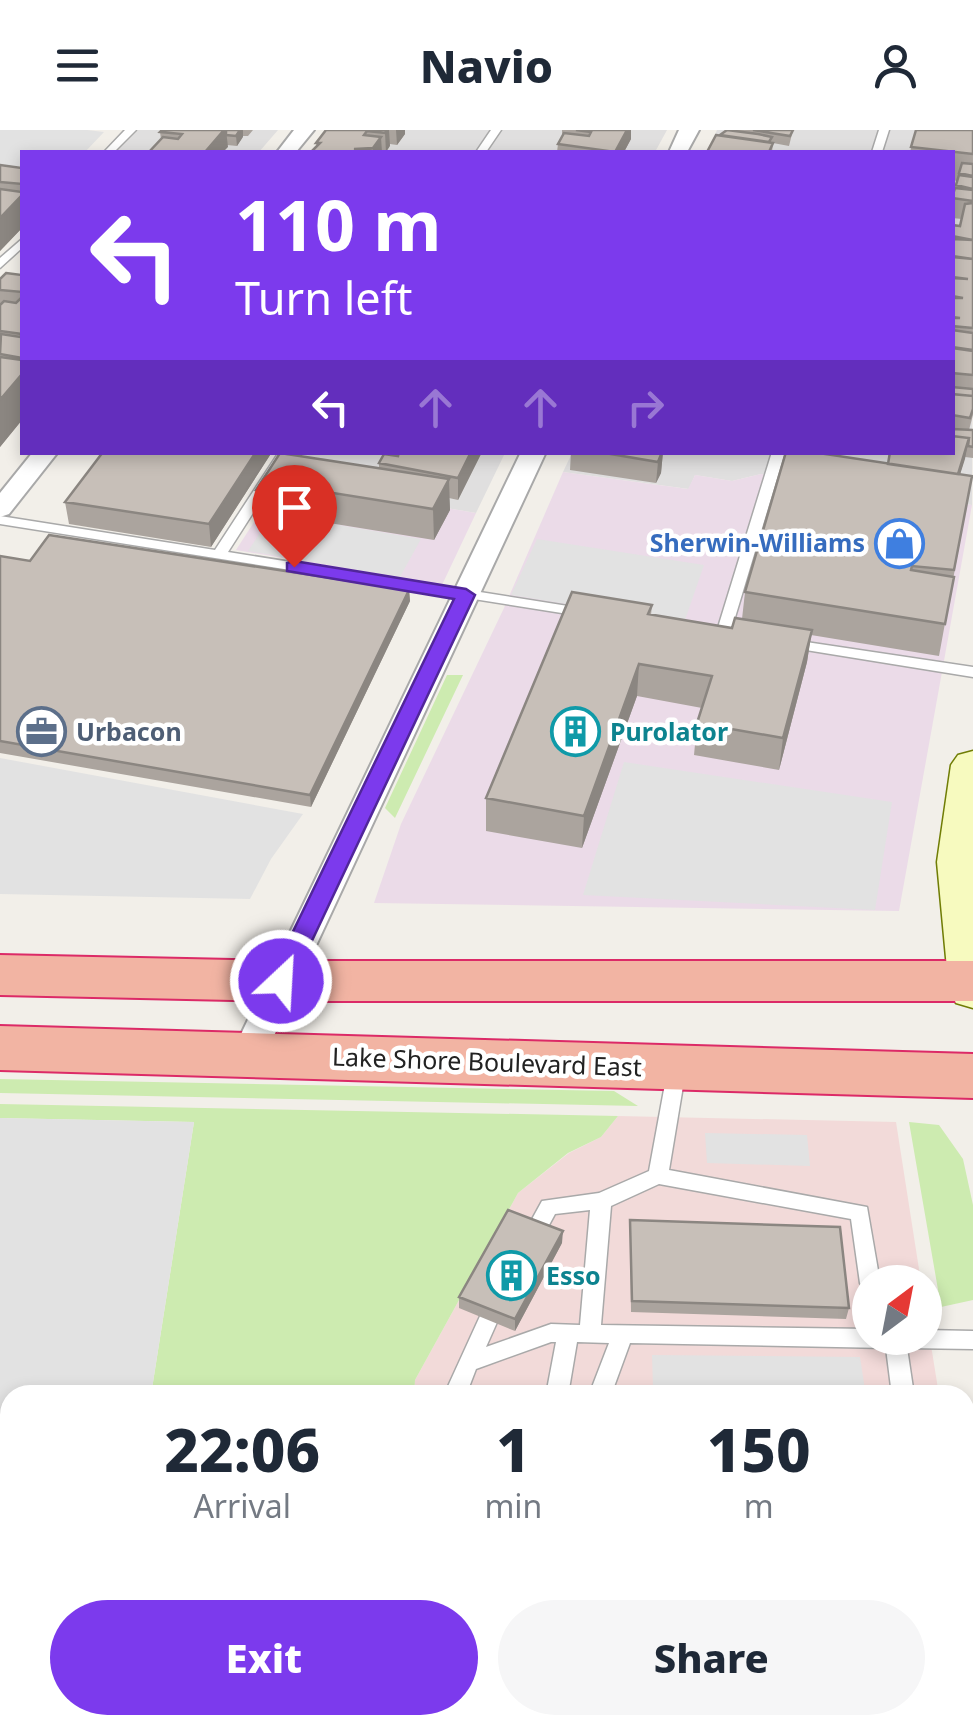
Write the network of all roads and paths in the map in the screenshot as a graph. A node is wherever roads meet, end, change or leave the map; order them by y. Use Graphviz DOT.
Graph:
graph roads {
  1 [pos="130,130"];
  2 [pos="304,130"];
  3 [pos="111,150"];
  4 [pos="288,150"];
  5 [pos="20,244"];
  6 [pos="0,265"];
  7 [pos="44,455"];
  8 [pos="284,455"];
  9 [pos="533,455"];
  10 [pos="778,455"];
  11 [pos="0,509"];
  12 [pos="0,520"];
  13 [pos="219,554"];
  14 [pos="466,595"];
  15 [pos="612,617"];
  16 [pos="704,631"];
  17 [pos="722,634"];
  18 [pos="742,636"];
  19 [pos="761,640"];
  20 [pos="973,672"];
  21 [pos="973,765"];
  22 [pos="0,975"];
  23 [pos="281,981"];
  24 [pos="972,984"];
  25 [pos="0,1048"];
  26 [pos="248,1055"];
  27 [pos="677,1067"];
  28 [pos="973,1076"];
  29 [pos="658,1176"];
  30 [pos="602,1200"];
  31 [pos="535,1232"];
  32 [pos="867,1265"];
  33 [pos="488,1320"];
  34 [pos="570,1334"];
  35 [pos="624,1334"];
  36 [pos="852,1338"];
  37 [pos="942,1340"];
  38 [pos="973,1340"];
  39 [pos="897,1355"];
  40 [pos="468,1362"];
  41 [pos="459,1385"];
  42 [pos="560,1385"];
  43 [pos="604,1385"];
  44 [pos="901,1385"];
  1 -- 3 [label="lane"];
  2 -- 4 [label="street"];
  5 -- 6 [label="lane"];
  7 -- 11 [label="street"];
  8 -- 13 [label="lane"];
  9 -- 14 [label="street"];
  10 -- 17 [label="lane"];
  12 -- 13 [label="lane"];
  13 -- 14 [label="lane"];
  14 -- 15 [label="lane"];
  14 -- 23 [label="street"];
  16 -- 17 [label="lane"];
  17 -- 18 [label="lane"];
  19 -- 20 [label="lane"];
  21 -- 24 [label="main road"];
  22 -- 23 [label="highway"];
  23 -- 24 [label="highway"];
  23 -- 26 [label="street"];
  25 -- 26 [label="highway, Lake Shore Boulevard East"];
  26 -- 27 [label="highway, Lake Shore Boulevard East"];
  27 -- 28 [label="highway, Lake Shore Boulevard East"];
  27 -- 29 [label="lane"];
  29 -- 30 [label="lane"];
  29 -- 32 [label="lane"];
  30 -- 31 [label="lane"];
  30 -- 34 [label="lane"];
  33 -- 40 [label="lane"];
  34 -- 35 [label="lane"];
  34 -- 40 [label="lane"];
  34 -- 42 [label="lane"];
  35 -- 36 [label="lane"];
  35 -- 43 [label="lane"];
  37 -- 38 [label="lane"];
  39 -- 44 [label="lane"];
  40 -- 41 [label="lane"];
}
